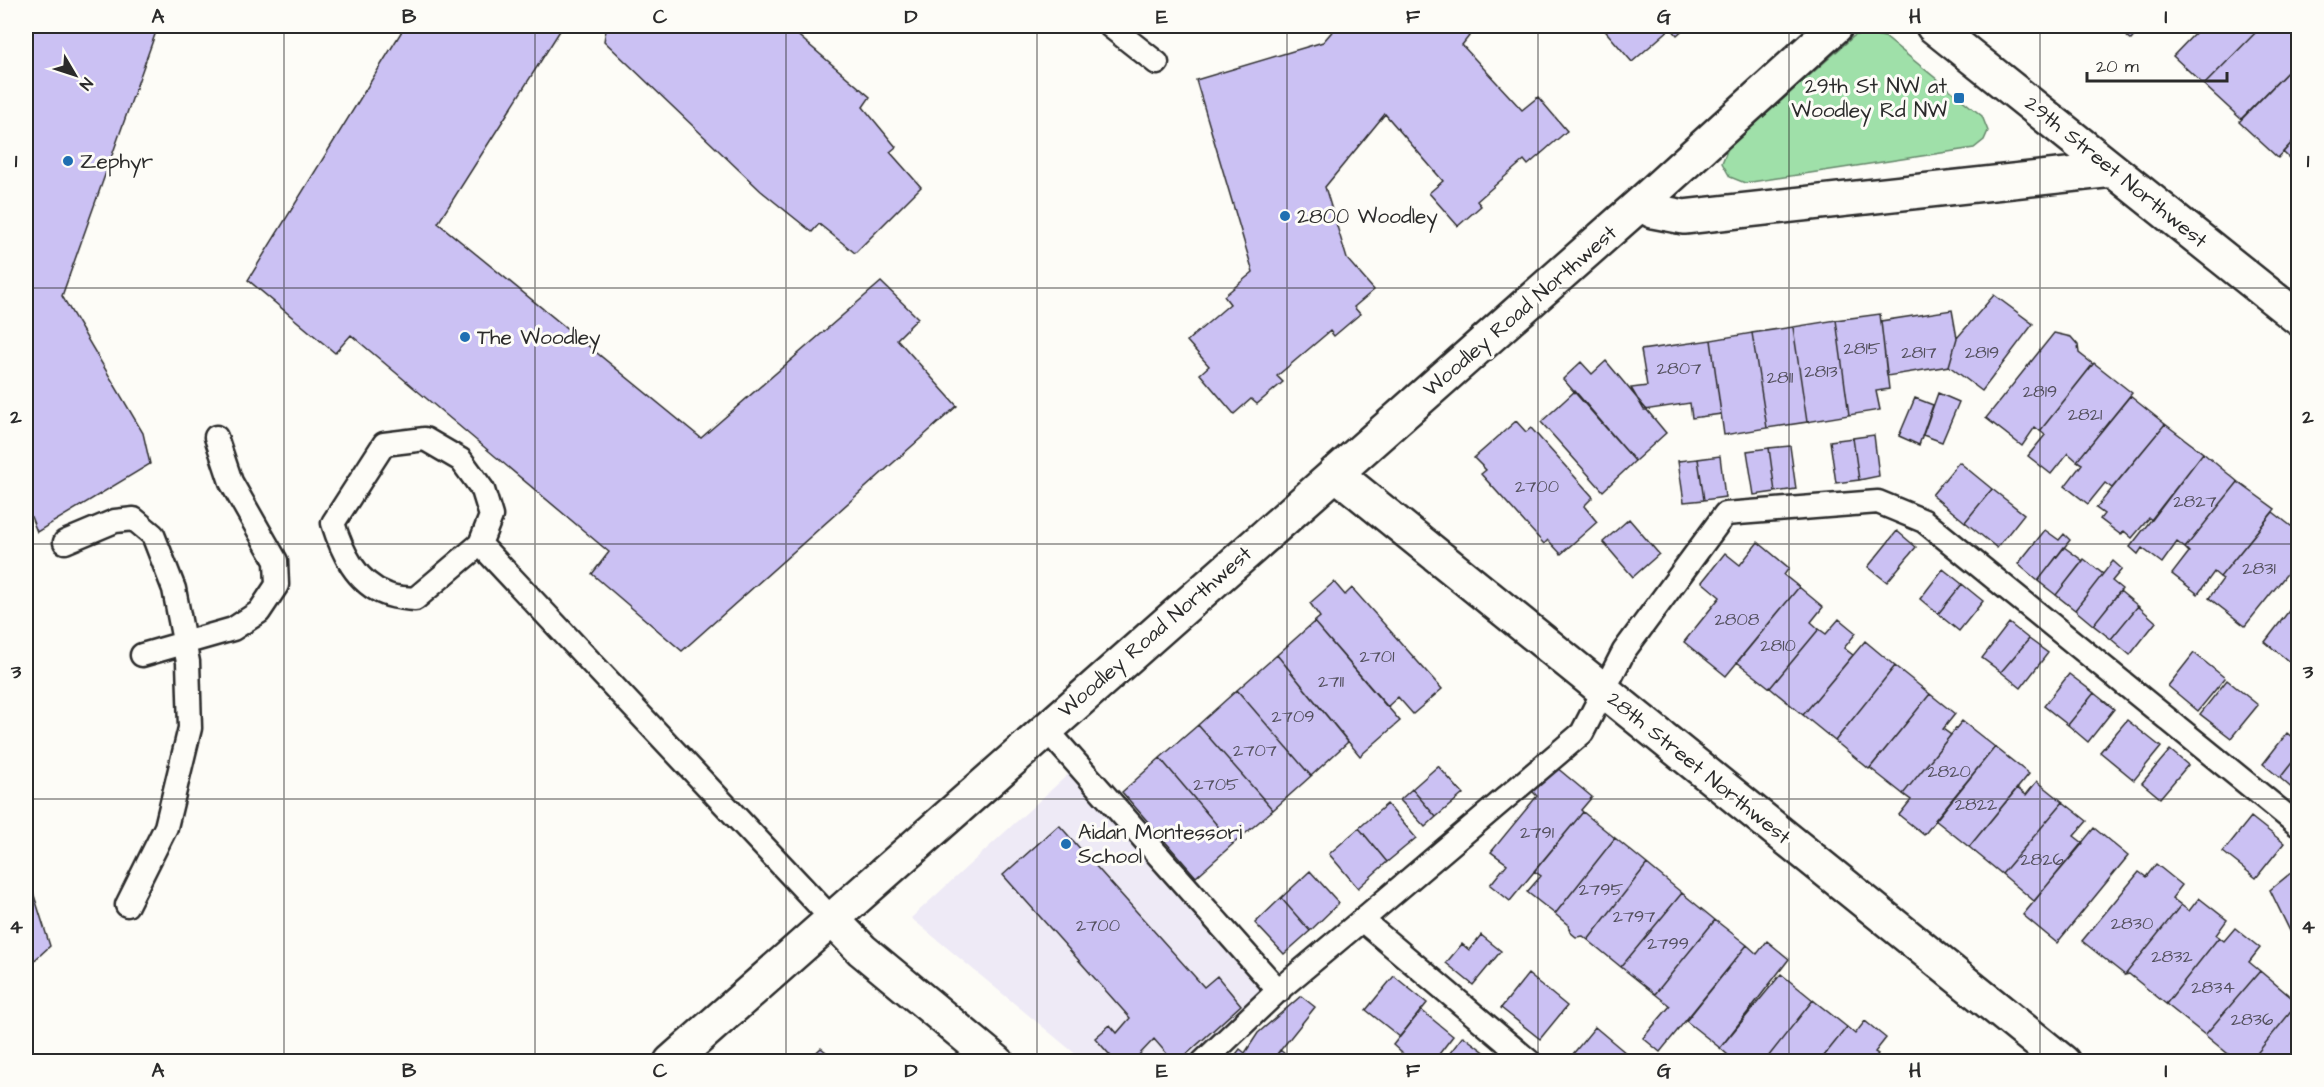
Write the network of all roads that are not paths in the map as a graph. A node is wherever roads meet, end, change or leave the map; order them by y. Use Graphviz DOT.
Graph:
graph roads {
  1 [pos="1110,26"];
  2 [pos="1836,26"];
  3 [pos="1933,26"];
  4 [pos="1157,63"];
  5 [pos="2114,170"];
  6 [pos="1640,204"];
  7 [pos="2298,318"];
  8 [pos="216,437"];
  9 [pos="1335,473"];
  10 [pos="65,542"];
  11 [pos="480,544"];
  12 [pos="184,641"];
  13 [pos="142,656"];
  14 [pos="1602,690"];
  15 [pos="1046,729"];
  16 [pos="2298,825"];
  17 [pos="127,904"];
  18 [pos="832,919"];
  19 [pos="1362,921"];
  20 [pos="1279,991"];
  21 [pos="671,1062"];
  22 [pos="997,1062"];
  23 [pos="1203,1062"];
  24 [pos="1530,1062"];
  25 [pos="2063,1062"];
  1 -- 4 [label="lane"];
  2 -- 6 [label="street, Woodley Road Northwest"];
  3 -- 5 [label="street, 29th Street Northwest"];
  5 -- 6 [label="street"];
  5 -- 7 [label="street, 29th Street Northwest"];
  6 -- 9 [label="street, Woodley Road Northwest"];
  8 -- 12 [label="lane"];
  9 -- 14 [label="street, 28th Street Northwest"];
  9 -- 15 [label="street, Woodley Road Northwest"];
  10 -- 12 [label="lane"];
  11 -- 11 [label="lane"];
  11 -- 18 [label="lane"];
  12 -- 13 [label="lane"];
  12 -- 17 [label="lane"];
  14 -- 16 [label="lane"];
  14 -- 19 [label="lane"];
  14 -- 25 [label="street, 28th Street Northwest"];
  15 -- 18 [label="street, Woodley Road Northwest"];
  15 -- 20 [label="lane"];
  18 -- 21 [label="street, Woodley Road Northwest"];
  18 -- 22 [label="street"];
  19 -- 20 [label="lane"];
  19 -- 24 [label="lane"];
  20 -- 23 [label="lane"];
}
